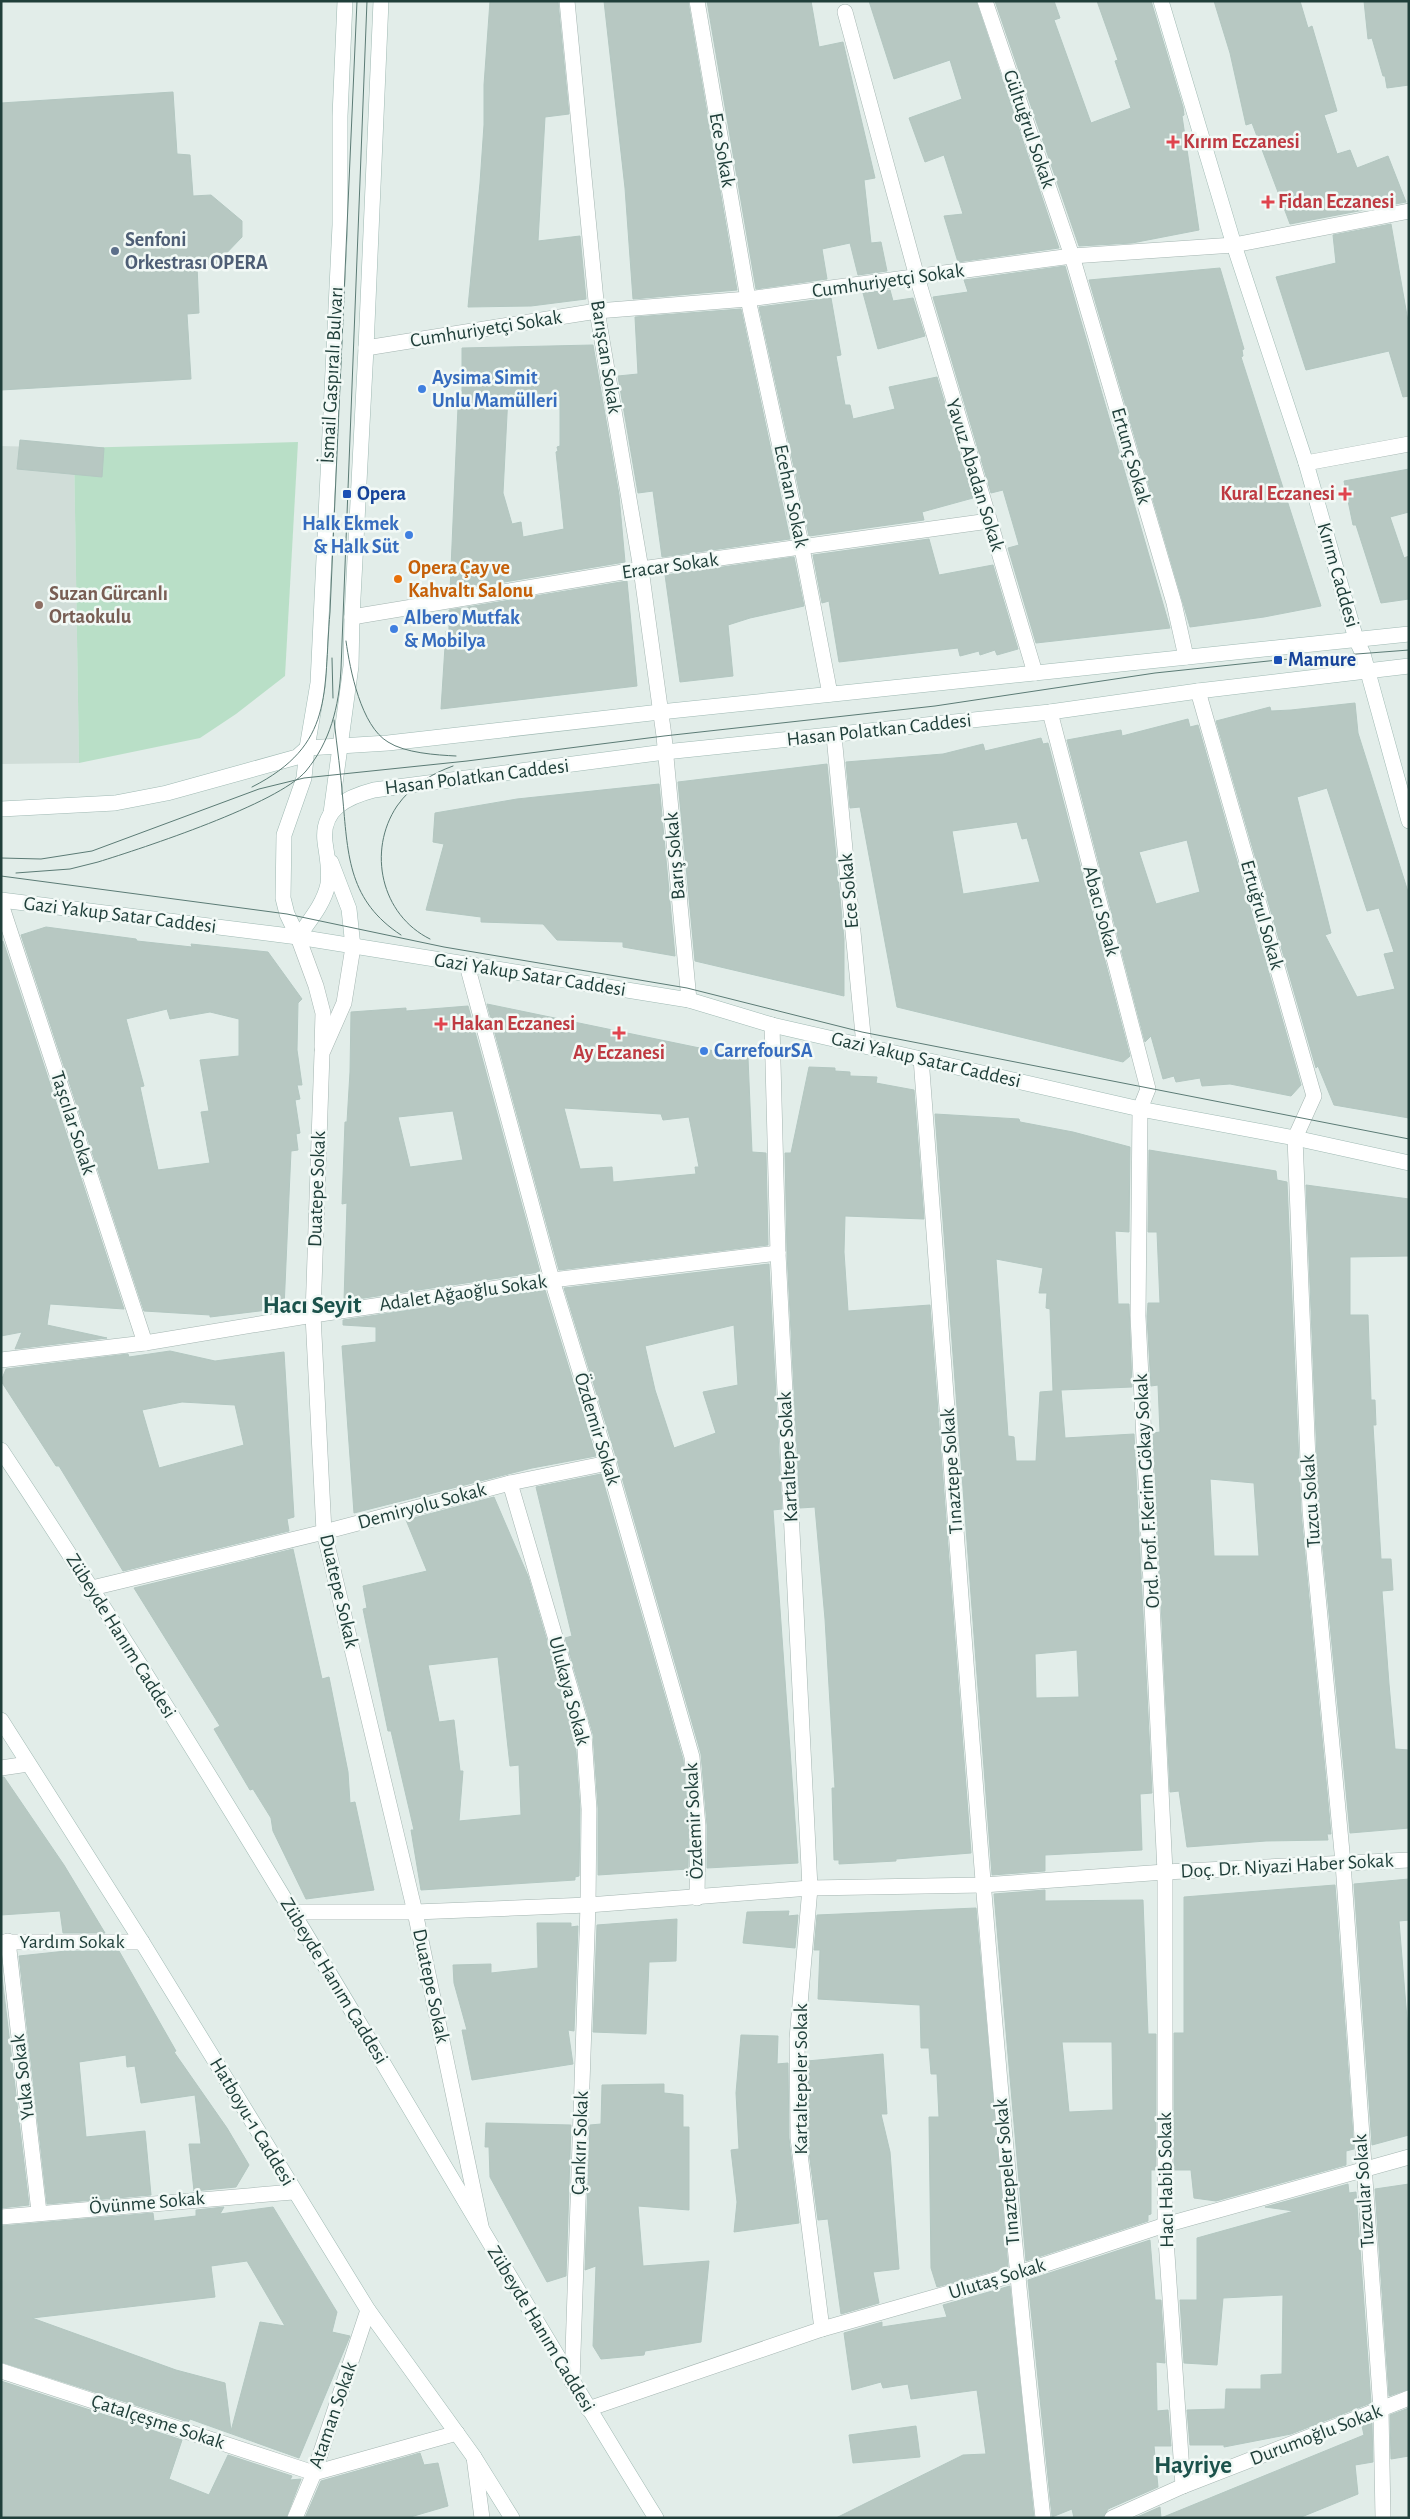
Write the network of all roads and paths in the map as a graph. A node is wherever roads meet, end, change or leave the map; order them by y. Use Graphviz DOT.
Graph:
graph roads {
  1 [pos="345,1"];
  2 [pos="381,1"];
  3 [pos="567,1"];
  4 [pos="697,1"];
  5 [pos="985,1"];
  6 [pos="1161,1"];
  7 [pos="845,12"];
  8 [pos="1409,211"];
  9 [pos="1234,245"];
  10 [pos="1072,256"];
  11 [pos="917,277"];
  12 [pos="748,299"];
  13 [pos="597,311"];
  14 [pos="366,348"];
  15 [pos="1409,444"];
  16 [pos="1306,463"];
  17 [pos="989,521"];
  18 [pos="802,548"];
  19 [pos="642,569"];
  20 [pos="352,617"];
  21 [pos="1409,634"];
  22 [pos="1356,640"];
  23 [pos="1186,657"];
  24 [pos="1409,666"];
  25 [pos="1366,670"];
  26 [pos="1035,673"];
  27 [pos="1198,691"];
  28 [pos="830,694"];
  29 [pos="660,712"];
  30 [pos="1050,712"];
  31 [pos="834,736"];
  32 [pos="340,744"];
  33 [pos="307,748"];
  34 [pos="665,752"];
  35 [pos="1,809"];
  36 [pos="330,815"];
  37 [pos="1409,822"];
  38 [pos="329,856"];
  39 [pos="1,900"];
  40 [pos="1,904"];
  41 [pos="298,937"];
  42 [pos="353,946"];
  43 [pos="467,965"];
  44 [pos="689,1000"];
  45 [pos="772,1025"];
  46 [pos="864,1045"];
  47 [pos="322,1053"];
  48 [pos="921,1058"];
  49 [pos="1140,1109"];
  50 [pos="1295,1138"];
  51 [pos="1409,1163"];
  52 [pos="778,1253"];
  53 [pos="552,1280"];
  54 [pos="313,1315"];
  55 [pos="145,1342"];
  56 [pos="1,1360"];
  57 [pos="1,1450"];
  58 [pos="608,1463"];
  59 [pos="510,1483"];
  60 [pos="324,1532"];
  61 [pos="92,1588"];
  62 [pos="1,1720"];
  63 [pos="28,1764"];
  64 [pos="1,1768"];
  65 [pos="1409,1860"];
  66 [pos="1343,1863"];
  67 [pos="1165,1872"];
  68 [pos="983,1885"];
  69 [pos="810,1888"];
  70 [pos="697,1898"];
  71 [pos="588,1905"];
  72 [pos="293,1912"];
  73 [pos="415,1912"];
  74 [pos="5,1941"];
  75 [pos="142,1942"];
  76 [pos="1409,2157"];
  77 [pos="1363,2168"];
  78 [pos="294,2192"];
  79 [pos="39,2212"];
  80 [pos="1,2216"];
  81 [pos="1165,2225"];
  82 [pos="482,2228"];
  83 [pos="1016,2274"];
  84 [pos="368,2310"];
  85 [pos="822,2328"];
  86 [pos="1,2370"];
  87 [pos="572,2382"];
  88 [pos="1409,2398"];
  89 [pos="588,2409"];
  90 [pos="1381,2410"];
  91 [pos="457,2432"];
  92 [pos="474,2457"];
  93 [pos="314,2473"];
  94 [pos="1183,2486"];
  95 [pos="295,2518"];
  96 [pos="482,2518"];
  97 [pos="512,2518"];
  98 [pos="656,2518"];
  99 [pos="1043,2518"];
  100 [pos="1112,2518"];
  101 [pos="1383,2518"];
  1 -- 33 [label="street, İsmail Gaspıralı Bulvarı"];
  2 -- 14 [label="street"];
  3 -- 13 [label="street, Barışcan Sokak"];
  4 -- 12 [label="street, Ece Sokak"];
  5 -- 10 [label="street, Gültuğrul Sokak"];
  6 -- 9 [label="street, Kırım Caddesi"];
  7 -- 11 [label="street, Yavuz Abadan Sokak"];
  8 -- 9 [label="street, Cumhuriyetçi Sokak"];
  9 -- 10 [label="street, Cumhuriyetçi Sokak"];
  9 -- 16 [label="street, Kırım Caddesi"];
  10 -- 11 [label="street, Cumhuriyetçi Sokak"];
  10 -- 23 [label="street, Ertunç Sokak"];
  11 -- 12 [label="street, Cumhuriyetçi Sokak"];
  11 -- 17 [label="street, Yavuz Abadan Sokak"];
  12 -- 13 [label="street, Cumhuriyetçi Sokak"];
  12 -- 18 [label="street, Ecehan Sokak"];
  13 -- 14 [label="street, Cumhuriyetçi Sokak"];
  13 -- 19 [label="street, Barışcan Sokak"];
  14 -- 20 [label="street"];
  15 -- 16 [label="street"];
  16 -- 22 [label="street, Kırım Caddesi"];
  17 -- 18 [label="street, Eracar Sokak"];
  17 -- 26 [label="street, Yavuz Abadan Sokak"];
  18 -- 19 [label="street, Eracar Sokak"];
  18 -- 28 [label="street, Ecehan Sokak"];
  19 -- 20 [label="street, Eracar Sokak"];
  19 -- 29 [label="street, Barışcan Sokak"];
  20 -- 32 [label="street"];
  21 -- 22 [label="street"];
  22 -- 23 [label="street"];
  22 -- 25 [label="street, Kırım Caddesi"];
  23 -- 26 [label="street"];
  24 -- 25 [label="street, Hasan Polatkan Caddesi"];
  25 -- 27 [label="street, Hasan Polatkan Caddesi"];
  25 -- 37 [label="street, Kırım Caddesi"];
  26 -- 28 [label="street"];
  27 -- 30 [label="street, Hasan Polatkan Caddesi"];
  27 -- 50 [label="street, Ertuğrul Sokak"];
  28 -- 29 [label="street"];
  29 -- 32 [label="street"];
  29 -- 34 [label="street, Barış Sokak"];
  30 -- 31 [label="street, Hasan Polatkan Caddesi"];
  30 -- 49 [label="street, Abacı Sokak"];
  31 -- 34 [label="street, Hasan Polatkan Caddesi"];
  31 -- 46 [label="street, Ece Sokak"];
  32 -- 33 [label="street"];
  32 -- 36 [label="street"];
  33 -- 35 [label="street"];
  33 -- 41 [label="street, İsmail Gaspıralı Bulvarı"];
  34 -- 36 [label="street, Hasan Polatkan Caddesi"];
  34 -- 44 [label="street, Barış Sokak"];
  36 -- 38 [label="street"];
  38 -- 41 [label="street"];
  38 -- 42 [label="street, Duatepe Sokak"];
  39 -- 41 [label="street, Gazi Yakup Satar Caddesi"];
  40 -- 55 [label="street, Taşcılar Sokak"];
  41 -- 42 [label="street, Gazi Yakup Satar Caddesi"];
  41 -- 47 [label="street, İsmail Gaspıralı Bulvarı"];
  42 -- 43 [label="street, Gazi Yakup Satar Caddesi"];
  42 -- 47 [label="street, Duatepe Sokak"];
  43 -- 44 [label="street, Gazi Yakup Satar Caddesi"];
  43 -- 53 [label="street, Özdemir Sokak"];
  44 -- 45 [label="street, Gazi Yakup Satar Caddesi"];
  45 -- 46 [label="street, Gazi Yakup Satar Caddesi"];
  45 -- 52 [label="street, Kartaltepe Sokak"];
  46 -- 48 [label="street, Gazi Yakup Satar Caddesi"];
  47 -- 54 [label="street, Duatepe Sokak"];
  48 -- 49 [label="street, Gazi Yakup Satar Caddesi"];
  48 -- 68 [label="street, Tınaztepe Sokak"];
  49 -- 50 [label="street, Gazi Yakup Satar Caddesi"];
  49 -- 67 [label="street, Ord. Prof. F.Kerim Gökay Sokak"];
  50 -- 51 [label="street, Gazi Yakup Satar Caddesi"];
  50 -- 66 [label="street, Tuzcu Sokak"];
  52 -- 53 [label="street, Adalet Ağaoğlu Sokak"];
  52 -- 69 [label="street, Kartaltepe Sokak"];
  53 -- 54 [label="street, Adalet Ağaoğlu Sokak"];
  53 -- 58 [label="street, Özdemir Sokak"];
  54 -- 55 [label="street, Adalet Ağaoğlu Sokak"];
  54 -- 60 [label="street, Duatepe Sokak"];
  55 -- 56 [label="street, Adalet Ağaoğlu Sokak"];
  57 -- 61 [label="street, Zübeyde Hanım Caddesi"];
  58 -- 59 [label="street, Demiryolu Sokak"];
  58 -- 70 [label="street, Özdemir Sokak"];
  59 -- 60 [label="street, Demiryolu Sokak"];
  59 -- 71 [label="street, Ulukaya Sokak"];
  60 -- 61 [label="street, Demiryolu Sokak"];
  60 -- 73 [label="street, Duatepe Sokak"];
  61 -- 72 [label="street, Zübeyde Hanım Caddesi"];
  62 -- 63 [label="street, Hatboyu-1 Caddesi"];
  63 -- 64 [label="street"];
  63 -- 75 [label="street, Hatboyu-1 Caddesi"];
  65 -- 66 [label="street, Doç. Dr. Niyazi Haber Sokak"];
  66 -- 67 [label="street, Doç. Dr. Niyazi Haber Sokak"];
  66 -- 77 [label="street, Tuzcular Sokak"];
  67 -- 68 [label="street, Doç. Dr. Niyazi Haber Sokak"];
  67 -- 81 [label="street, Hacı Habib Sokak"];
  68 -- 69 [label="street, Doç. Dr. Niyazi Haber Sokak"];
  68 -- 83 [label="street, Tınaztepeler Sokak"];
  69 -- 70 [label="street, Doç. Dr. Niyazi Haber Sokak"];
  69 -- 85 [label="street, Kartaltepeler Sokak"];
  70 -- 71 [label="street, Doç. Dr. Niyazi Haber Sokak"];
  71 -- 73 [label="street, Doç. Dr. Niyazi Haber Sokak"];
  71 -- 87 [label="street, Çankırı Sokak"];
  72 -- 73 [label="street, Doç. Dr. Niyazi Haber Sokak"];
  72 -- 82 [label="street, Zübeyde Hanım Caddesi"];
  73 -- 82 [label="street, Duatepe Sokak"];
  74 -- 75 [label="street, Yardım Sokak"];
  74 -- 79 [label="street, Yuka Sokak"];
  75 -- 78 [label="street, Hatboyu-1 Caddesi"];
  76 -- 77 [label="street, Ulutaş Sokak"];
  77 -- 81 [label="street, Ulutaş Sokak"];
  77 -- 90 [label="street, Tuzcular Sokak"];
  78 -- 79 [label="street, Övünme Sokak"];
  78 -- 84 [label="street, Hatboyu-1 Caddesi"];
  79 -- 80 [label="street, Övünme Sokak"];
  81 -- 83 [label="street, Ulutaş Sokak"];
  81 -- 94 [label="street, Hacı Habib Sokak"];
  82 -- 87 [label="street, Zübeyde Hanım Caddesi"];
  83 -- 85 [label="street, Ulutaş Sokak"];
  83 -- 99 [label="street, Tınaztepeler Sokak"];
  84 -- 91 [label="street, Hatboyu-1 Caddesi"];
  84 -- 93 [label="street, Ataman Sokak"];
  85 -- 89 [label="street, Ulutaş Sokak"];
  86 -- 93 [label="street, Çatalçeşme Sokak"];
  87 -- 89 [label="street, Zübeyde Hanım Caddesi"];
  88 -- 90 [label="street, Durumoğlu Sokak"];
  89 -- 98 [label="street, Zübeyde Hanım Caddesi"];
  90 -- 94 [label="street, Durumoğlu Sokak"];
  90 -- 101 [label="street, Tuzcular Sokak"];
  91 -- 92 [label="street, Hatboyu-1 Caddesi"];
  91 -- 93 [label="street"];
  92 -- 96 [label="street"];
  92 -- 97 [label="street, Hatboyu-1 Caddesi"];
  93 -- 95 [label="street, Ataman Sokak"];
  94 -- 100 [label="street, Durumoğlu Sokak"];
}
